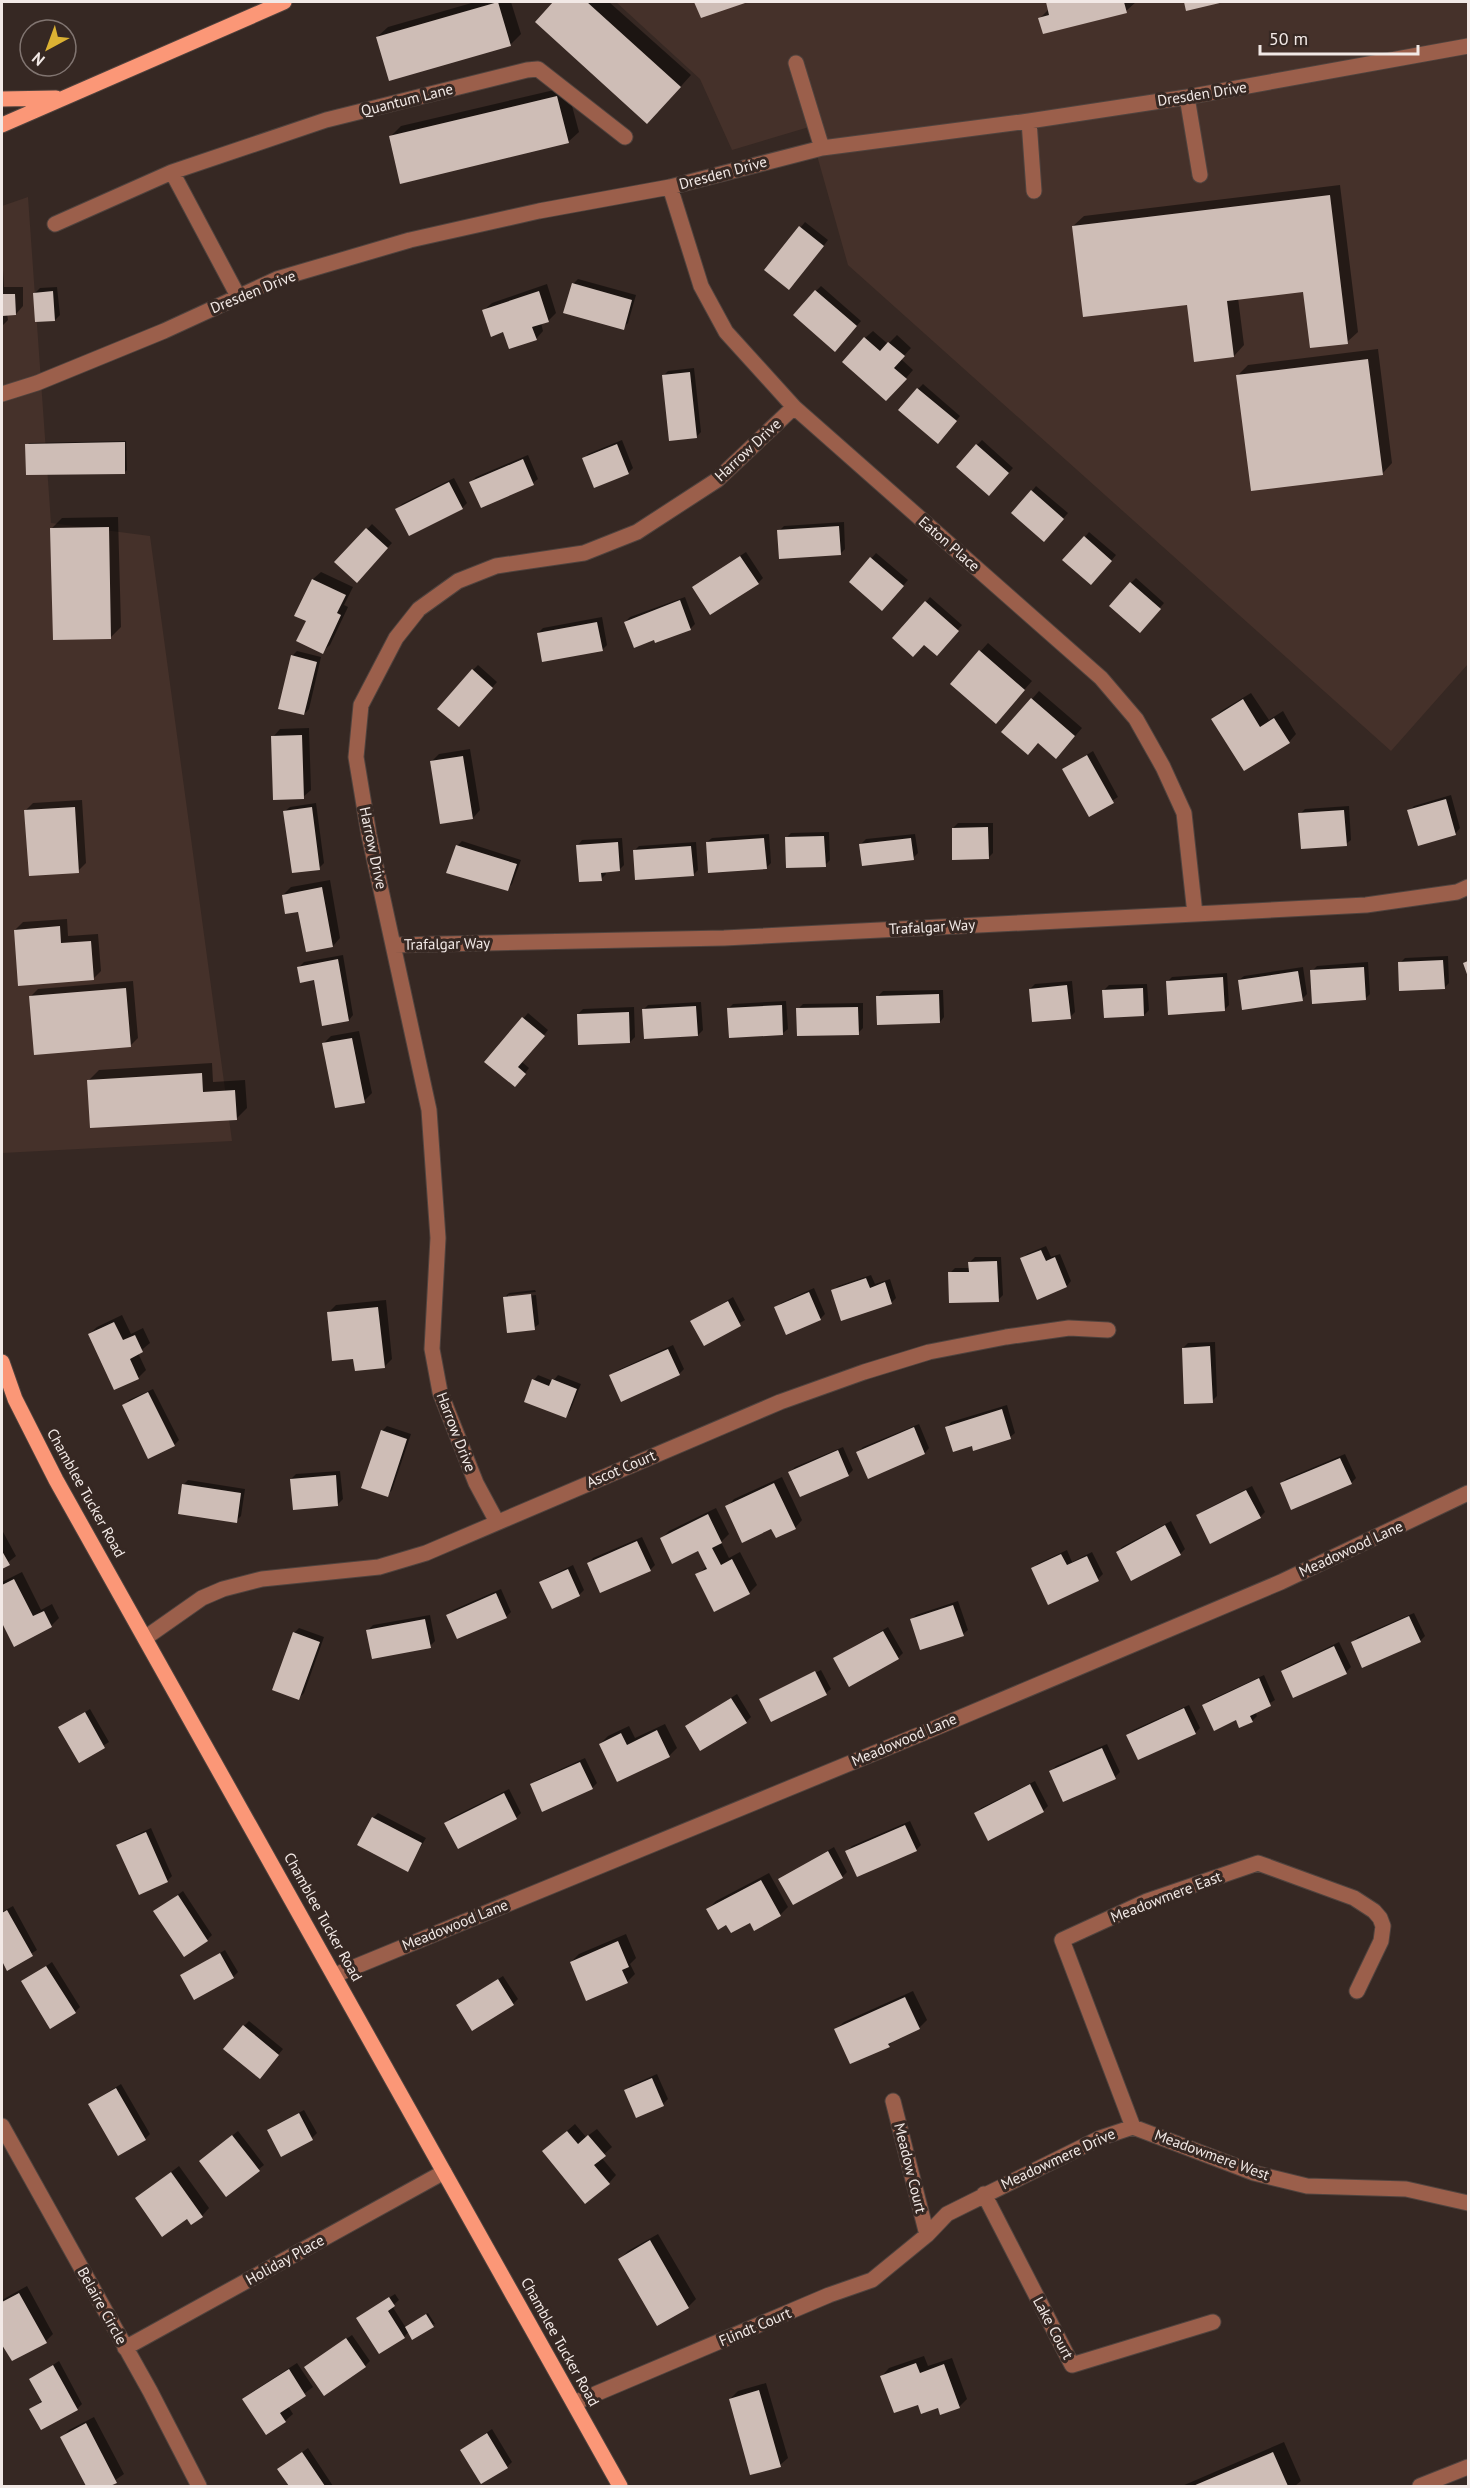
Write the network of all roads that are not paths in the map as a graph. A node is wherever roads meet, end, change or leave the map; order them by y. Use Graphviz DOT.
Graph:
graph roads {
  1 [pos="284,2"];
  2 [pos="1468,46"];
  3 [pos="796,63"];
  4 [pos="1187,97"];
  5 [pos="62,98"];
  6 [pos="2,99"];
  7 [pos="1029,121"];
  8 [pos="2,125"];
  9 [pos="625,137"];
  10 [pos="822,148"];
  11 [pos="172,172"];
  12 [pos="1200,175"];
  13 [pos="670,187"];
  14 [pos="1034,191"];
  15 [pos="55,224"];
  16 [pos="238,296"];
  17 [pos="2,394"];
  18 [pos="794,407"];
  19 [pos="1468,887"];
  20 [pos="1195,914"];
  21 [pos="394,945"];
  22 [pos="1108,1330"];
  23 [pos="2,1362"];
  24 [pos="1468,1493"];
  25 [pos="497,1522"];
  26 [pos="145,1638"];
  27 [pos="335,1975"];
  28 [pos="1357,1991"];
  29 [pos="893,2101"];
  30 [pos="2,2126"];
  31 [pos="1133,2127"];
  32 [pos="444,2172"];
  33 [pos="984,2194"];
  34 [pos="1468,2203"];
  35 [pos="927,2235"];
  36 [pos="1213,2322"];
  37 [pos="125,2348"];
  38 [pos="574,2403"];
  39 [pos="1468,2467"];
  40 [pos="199,2487"];
  41 [pos="620,2487"];
  42 [pos="1420,2487"];
  1 -- 5 [label="main road"];
  2 -- 4 [label="street, Dresden Drive"];
  3 -- 10 [label="street"];
  4 -- 7 [label="street, Dresden Drive"];
  4 -- 12 [label="street"];
  5 -- 6 [label="main road"];
  5 -- 8 [label="main road"];
  7 -- 10 [label="street, Dresden Drive"];
  7 -- 14 [label="street"];
  9 -- 11 [label="street, Quantum Lane"];
  10 -- 13 [label="street, Dresden Drive"];
  11 -- 15 [label="street, Quantum Lane"];
  11 -- 16 [label="street"];
  13 -- 16 [label="street, Dresden Drive"];
  13 -- 18 [label="street, Eaton Place"];
  16 -- 17 [label="street, Dresden Drive"];
  18 -- 20 [label="street, Eaton Place"];
  18 -- 21 [label="street, Harrow Drive"];
  19 -- 20 [label="street, Trafalgar Way"];
  20 -- 21 [label="street, Trafalgar Way"];
  21 -- 25 [label="street, Harrow Drive"];
  22 -- 25 [label="street, Ascot Court"];
  23 -- 26 [label="main road, Chamblee Tucker Road"];
  24 -- 27 [label="street, Meadowood Lane"];
  25 -- 26 [label="street, Ascot Court"];
  26 -- 27 [label="main road, Chamblee Tucker Road"];
  27 -- 32 [label="main road, Chamblee Tucker Road"];
  28 -- 31 [label="street, Meadowmere East"];
  29 -- 35 [label="street, Meadow Court"];
  30 -- 37 [label="street, Belaire Circle"];
  31 -- 33 [label="street, Meadowmere Drive"];
  31 -- 34 [label="street, Meadowmere West"];
  32 -- 37 [label="street, Holiday Place"];
  32 -- 38 [label="main road, Chamblee Tucker Road"];
  33 -- 35 [label="street, Meadowmere Drive"];
  33 -- 36 [label="street, Lake Court"];
  35 -- 38 [label="street, Flindt Court"];
  37 -- 40 [label="street, Belaire Circle"];
  38 -- 41 [label="main road, Chamblee Tucker Road"];
  39 -- 42 [label="street"];
}
